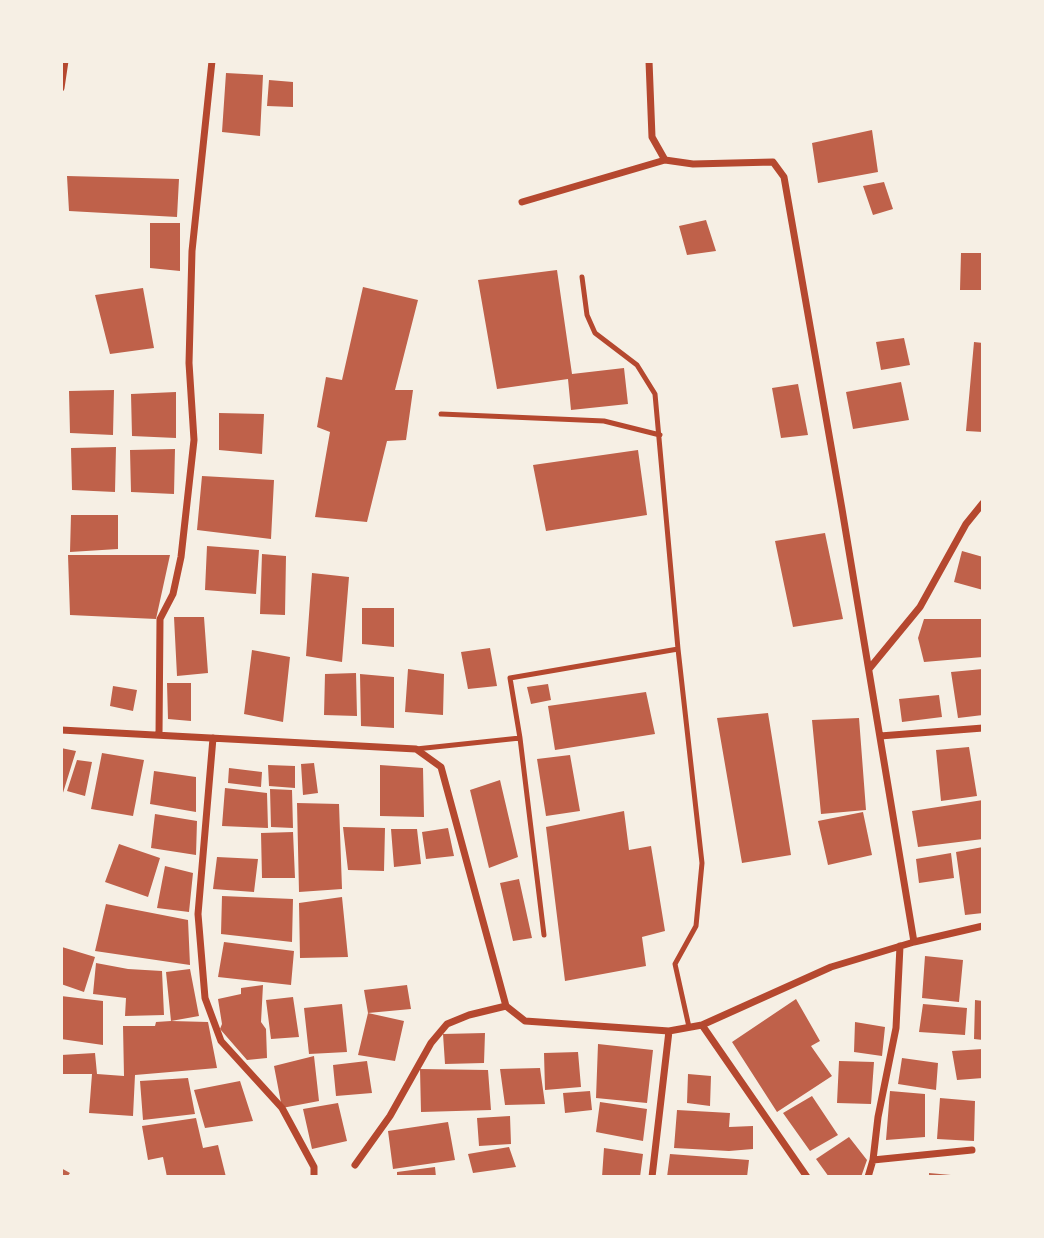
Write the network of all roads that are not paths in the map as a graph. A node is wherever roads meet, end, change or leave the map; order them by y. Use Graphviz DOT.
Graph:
graph roads {
  1 [pos="65,61"];
  2 [pos="212,61"];
  3 [pos="649,61"];
  4 [pos="61,88"];
  5 [pos="665,160"];
  6 [pos="522,202"];
  7 [pos="582,277"];
  8 [pos="441,414"];
  9 [pos="660,435"];
  10 [pos="983,503"];
  11 [pos="678,649"];
  12 [pos="869,669"];
  13 [pos="983,728"];
  14 [pos="61,730"];
  15 [pos="159,735"];
  16 [pos="880,736"];
  17 [pos="214,738"];
  18 [pos="520,738"];
  19 [pos="416,749"];
  20 [pos="983,926"];
  21 [pos="544,935"];
  22 [pos="914,942"];
  23 [pos="901,946"];
  24 [pos="506,1006"];
  25 [pos="702,1025"];
  26 [pos="689,1027"];
  27 [pos="670,1031"];
  28 [pos="972,1150"];
  29 [pos="873,1160"];
  30 [pos="355,1165"];
  31 [pos="314,1177"];
  32 [pos="652,1177"];
  33 [pos="807,1177"];
  34 [pos="868,1177"];
  1 -- 4 [label="street"];
  2 -- 15 [label="street"];
  3 -- 5 [label="street"];
  5 -- 6 [label="street"];
  5 -- 12 [label="street"];
  7 -- 9 [label="lane"];
  8 -- 9 [label="lane"];
  9 -- 11 [label="lane"];
  10 -- 12 [label="street"];
  11 -- 18 [label="lane"];
  11 -- 26 [label="lane"];
  12 -- 16 [label="street"];
  13 -- 16 [label="street"];
  14 -- 15 [label="street"];
  15 -- 17 [label="street"];
  16 -- 22 [label="street"];
  17 -- 19 [label="street"];
  17 -- 31 [label="street"];
  18 -- 19 [label="lane"];
  18 -- 21 [label="lane"];
  19 -- 24 [label="street"];
  20 -- 22 [label="street"];
  22 -- 23 [label="street"];
  23 -- 25 [label="street"];
  23 -- 29 [label="street"];
  24 -- 27 [label="street"];
  24 -- 30 [label="street"];
  25 -- 26 [label="street"];
  25 -- 33 [label="street"];
  26 -- 27 [label="street"];
  27 -- 32 [label="street"];
  28 -- 29 [label="street"];
  29 -- 34 [label="street"];
}
